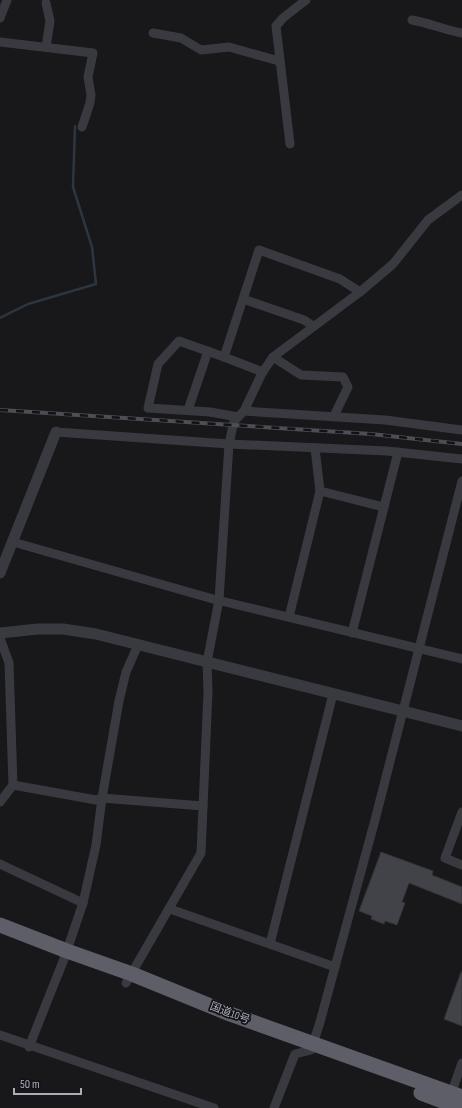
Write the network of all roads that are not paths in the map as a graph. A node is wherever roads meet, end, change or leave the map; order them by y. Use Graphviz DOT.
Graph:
graph roads {
  1 [pos="7,0"];
  2 [pos="306,0"];
  3 [pos="46,3"];
  4 [pos="0,18"];
  5 [pos="412,20"];
  6 [pos="153,33"];
  7 [pos="462,33"];
  8 [pos="0,42"];
  9 [pos="46,47"];
  10 [pos="279,61"];
  11 [pos="82,127"];
  12 [pos="290,144"];
  13 [pos="462,194"];
  14 [pos="360,292"];
  15 [pos="243,299"];
  16 [pos="313,326"];
  17 [pos="208,351"];
  18 [pos="224,357"];
  19 [pos="273,357"];
  20 [pos="263,372"];
  21 [pos="188,410"];
  22 [pos="241,414"];
  23 [pos="334,416"];
  24 [pos="462,430"];
  25 [pos="56,432"];
  26 [pos="230,444"];
  27 [pos="315,448"];
  28 [pos="398,452"];
  29 [pos="462,459"];
  30 [pos="462,481"];
  31 [pos="320,491"];
  32 [pos="384,507"];
  33 [pos="13,542"];
  34 [pos="1,570"];
  35 [pos="219,600"];
  36 [pos="289,617"];
  37 [pos="352,632"];
  38 [pos="0,634"];
  39 [pos="0,638"];
  40 [pos="138,645"];
  41 [pos="420,649"];
  42 [pos="462,659"];
  43 [pos="207,662"];
  44 [pos="334,694"];
  45 [pos="404,712"];
  46 [pos="462,726"];
  47 [pos="13,785"];
  48 [pos="102,798"];
  49 [pos="0,802"];
  50 [pos="203,806"];
  51 [pos="462,812"];
  52 [pos="0,864"];
  53 [pos="462,865"];
  54 [pos="83,903"];
  55 [pos="170,909"];
  56 [pos="0,925"];
  57 [pos="0,935"];
  58 [pos="270,944"];
  59 [pos="65,955"];
  60 [pos="335,967"];
  61 [pos="129,978"];
  62 [pos="0,1035"];
  63 [pos="30,1047"];
  64 [pos="312,1047"];
  65 [pos="462,1063"];
  66 [pos="456,1100"];
  67 [pos="214,1108"];
  68 [pos="274,1108"];
  1 -- 4 [label="street"];
  2 -- 10 [label="street"];
  3 -- 9 [label="street"];
  5 -- 7 [label="street"];
  6 -- 10 [label="street"];
  8 -- 9 [label="street"];
  9 -- 11 [label="street"];
  10 -- 12 [label="street"];
  13 -- 14 [label="street"];
  14 -- 15 [label="street"];
  14 -- 16 [label="street"];
  15 -- 16 [label="street"];
  15 -- 18 [label="street"];
  16 -- 19 [label="street"];
  17 -- 18 [label="street"];
  17 -- 21 [label="street"];
  17 -- 21 [label="street"];
  18 -- 20 [label="street"];
  19 -- 20 [label="street"];
  19 -- 23 [label="street"];
  20 -- 22 [label="street"];
  21 -- 22 [label="street"];
  22 -- 23 [label="street"];
  22 -- 26 [label="street"];
  23 -- 24 [label="street"];
  25 -- 26 [label="street"];
  25 -- 33 [label="street"];
  26 -- 27 [label="street"];
  26 -- 35 [label="street"];
  27 -- 28 [label="street"];
  27 -- 31 [label="street"];
  28 -- 29 [label="street"];
  28 -- 32 [label="street"];
  30 -- 41 [label="street"];
  31 -- 32 [label="street"];
  31 -- 36 [label="street"];
  32 -- 37 [label="street"];
  33 -- 34 [label="street"];
  33 -- 35 [label="street"];
  35 -- 36 [label="street"];
  35 -- 43 [label="street"];
  36 -- 37 [label="street"];
  37 -- 41 [label="street"];
  38 -- 40 [label="street"];
  39 -- 47 [label="street"];
  40 -- 43 [label="street"];
  40 -- 48 [label="street"];
  41 -- 42 [label="street"];
  41 -- 45 [label="street"];
  43 -- 44 [label="street"];
  43 -- 50 [label="street"];
  44 -- 45 [label="street"];
  44 -- 58 [label="street"];
  45 -- 46 [label="street"];
  45 -- 60 [label="street"];
  47 -- 48 [label="street"];
  47 -- 49 [label="street"];
  48 -- 50 [label="street"];
  48 -- 54 [label="street"];
  50 -- 55 [label="street"];
  51 -- 53 [label="street"];
  52 -- 54 [label="street"];
  54 -- 59 [label="street"];
  55 -- 58 [label="street"];
  55 -- 61 [label="street"];
  56 -- 59 [label="highway, 国道10号"];
  57 -- 59 [label="highway, 国道10号"];
  58 -- 60 [label="street"];
  59 -- 61 [label="highway, 国道10号"];
  59 -- 63 [label="street"];
  60 -- 64 [label="street"];
  61 -- 64 [label="highway, 国道10号"];
  62 -- 63 [label="street"];
  63 -- 67 [label="street"];
  64 -- 66 [label="highway, 国道10号"];
  64 -- 68 [label="street"];
  65 -- 66 [label="street"];
}
